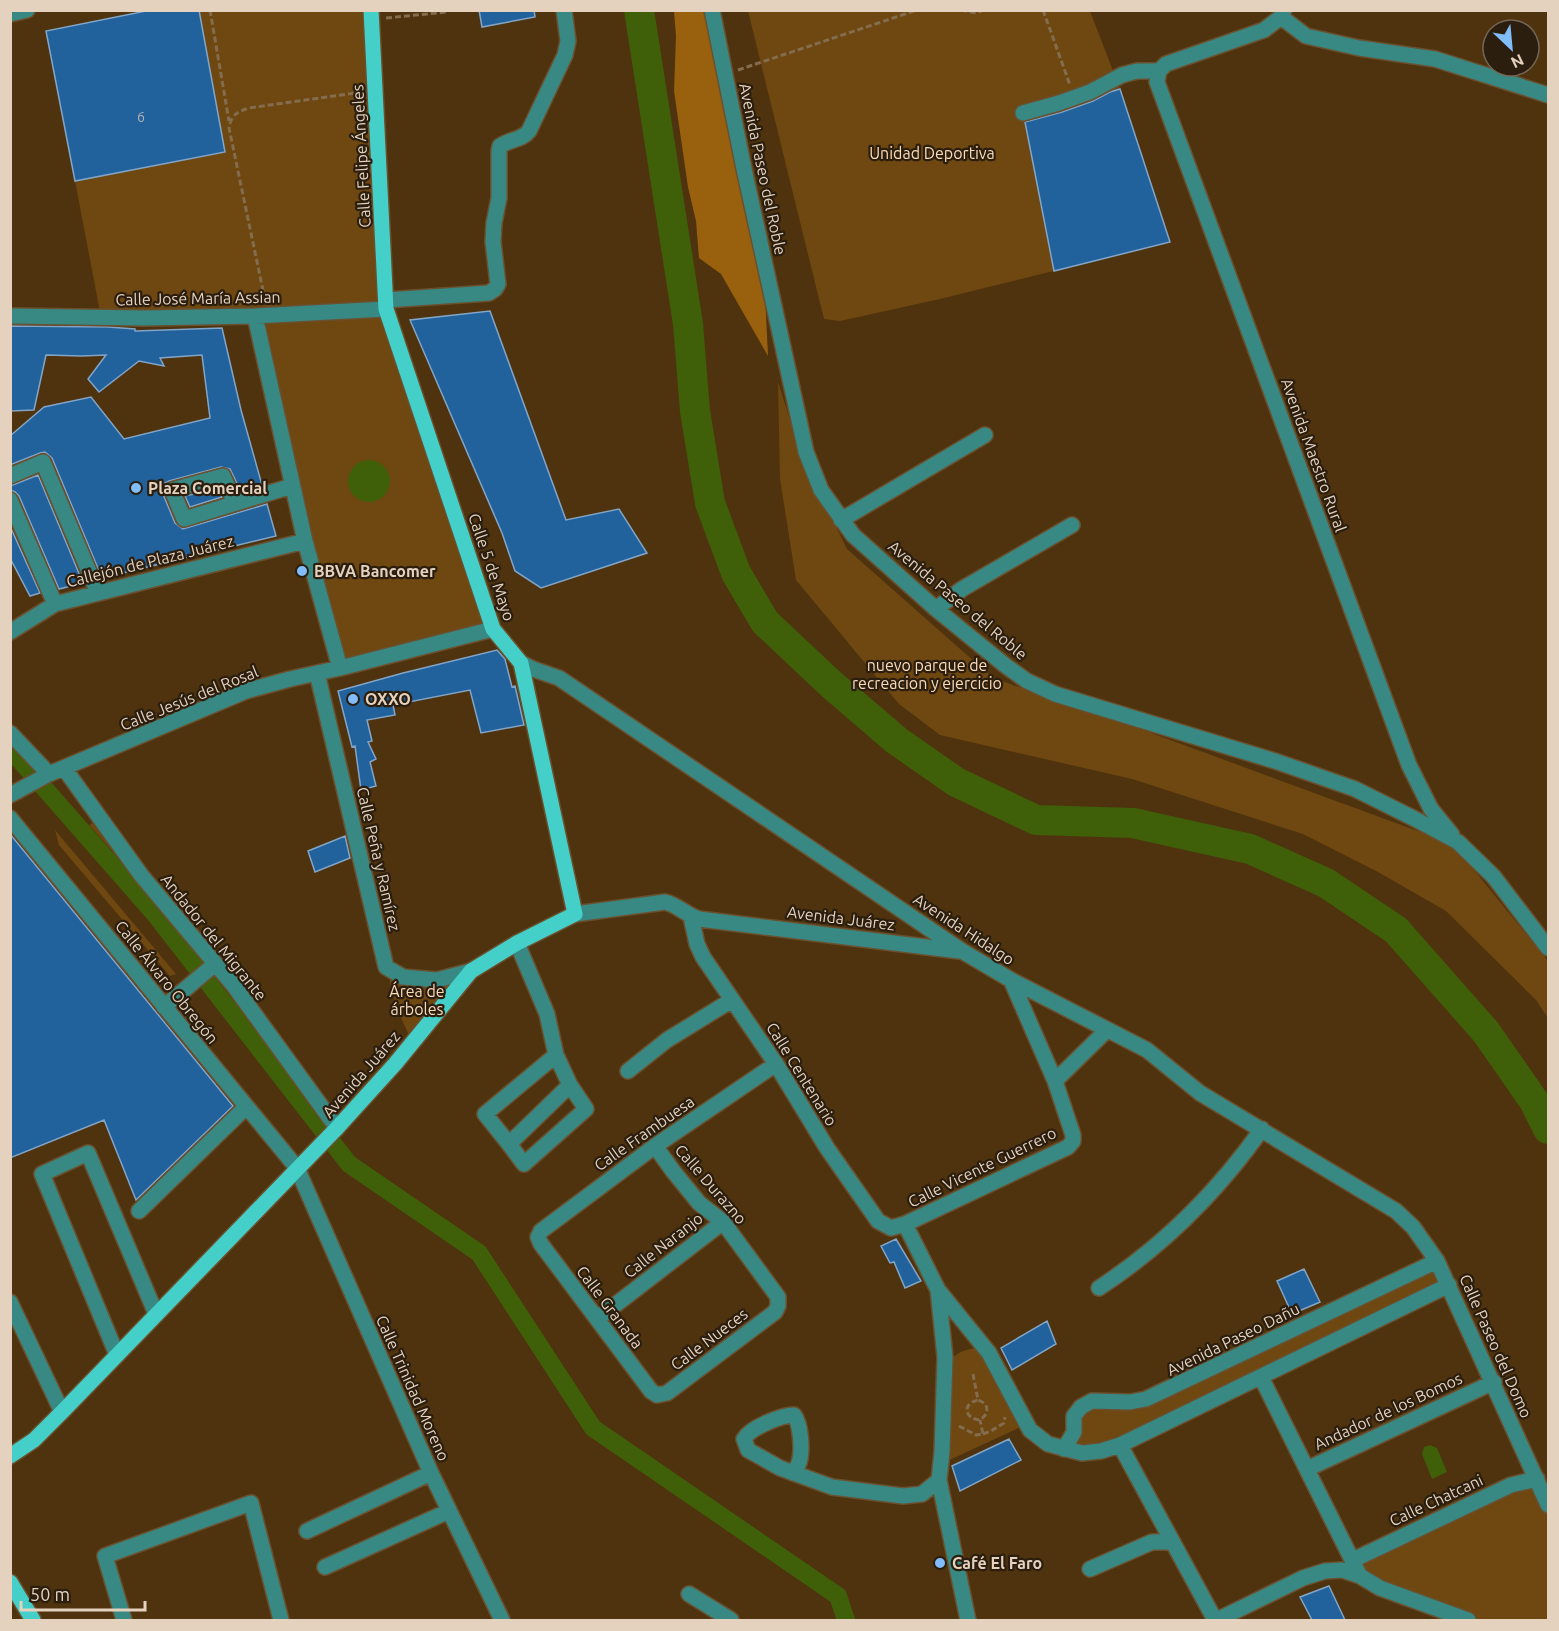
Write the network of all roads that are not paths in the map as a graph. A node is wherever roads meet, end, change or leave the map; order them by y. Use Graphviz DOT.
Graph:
graph roads {
  1 [pos="27,10"];
  2 [pos="564,10"];
  3 [pos="712,10"];
  4 [pos="10,14"];
  5 [pos="1282,14"];
  6 [pos="371,15"];
  7 [pos="1159,71"];
  8 [pos="1548,95"];
  9 [pos="1023,113"];
  10 [pos="386,304"];
  11 [pos="10,316"];
  12 [pos="261,316"];
  13 [pos="985,435"];
  14 [pos="10,476"];
  15 [pos="292,486"];
  16 [pos="10,500"];
  17 [pos="235,503"];
  18 [pos="842,520"];
  19 [pos="1072,525"];
  20 [pos="305,541"];
  21 [pos="98,593"];
  22 [pos="55,604"];
  23 [pos="936,609"];
  24 [pos="493,629"];
  25 [pos="10,632"];
  26 [pos="522,663"];
  27 [pos="340,668"];
  28 [pos="317,673"];
  29 [pos="10,732"];
  30 [pos="51,774"];
  31 [pos="10,795"];
  32 [pos="10,818"];
  33 [pos="1458,842"];
  34 [pos="575,914"];
  35 [pos="691,917"];
  36 [pos="517,943"];
  37 [pos="1548,948"];
  38 [pos="962,951"];
  39 [pos="211,968"];
  40 [pos="471,971"];
  41 [pos="1011,980"];
  42 [pos="732,1000"];
  43 [pos="170,1002"];
  44 [pos="1107,1030"];
  45 [pos="556,1055"];
  46 [pos="776,1064"];
  47 [pos="628,1071"];
  48 [pos="1055,1081"];
  49 [pos="570,1084"];
  50 [pos="246,1107"];
  51 [pos="1262,1129"];
  52 [pos="334,1131"];
  53 [pos="509,1144"];
  54 [pos="655,1146"];
  55 [pos="300,1165"];
  56 [pos="139,1211"];
  57 [pos="1396,1211"];
  58 [pos="723,1222"];
  59 [pos="905,1224"];
  60 [pos="538,1237"];
  61 [pos="1437,1261"];
  62 [pos="1449,1285"];
  63 [pos="1099,1288"];
  64 [pos="938,1290"];
  65 [pos="10,1302"];
  66 [pos="778,1306"];
  67 [pos="156,1314"];
  68 [pos="597,1319"];
  69 [pos="117,1355"];
  70 [pos="1261,1377"];
  71 [pos="1494,1382"];
  72 [pos="657,1395"];
  73 [pos="62,1412"];
  74 [pos="1120,1445"];
  75 [pos="1064,1449"];
  76 [pos="10,1456"];
  77 [pos="1307,1468"];
  78 [pos="431,1473"];
  79 [pos="793,1473"];
  80 [pos="1536,1479"];
  81 [pos="939,1480"];
  82 [pos="1548,1505"];
  83 [pos="449,1511"];
  84 [pos="307,1531"];
  85 [pos="1173,1542"];
  86 [pos="1353,1560"];
  87 [pos="325,1568"];
  88 [pos="1090,1569"];
  89 [pos="1360,1576"];
  90 [pos="10,1582"];
  91 [pos="689,1594"];
  92 [pos="33,1620"];
  93 [pos="124,1620"];
  94 [pos="281,1620"];
  95 [pos="502,1620"];
  96 [pos="731,1620"];
  97 [pos="968,1620"];
  98 [pos="1216,1620"];
  99 [pos="1468,1620"];
  1 -- 4 [label="street"];
  2 -- 10 [label="street, Calle José María Assian"];
  3 -- 18 [label="street, Avenida Paseo del Roble"];
  5 -- 7 [label="street"];
  5 -- 8 [label="street"];
  6 -- 10 [label="main road, Calle Felipe Ángeles"];
  7 -- 9 [label="street"];
  7 -- 33 [label="street, Avenida Maestro Rural"];
  10 -- 12 [label="street, Calle José María Assian"];
  10 -- 24 [label="main road, Calle 5 de Mayo"];
  11 -- 12 [label="street, Calle José María Assian"];
  12 -- 15 [label="street"];
  13 -- 18 [label="street"];
  14 -- 21 [label="street"];
  15 -- 17 [label="street"];
  15 -- 20 [label="street"];
  16 -- 22 [label="street"];
  18 -- 23 [label="street, Avenida Paseo del Roble"];
  19 -- 23 [label="street"];
  20 -- 21 [label="street, Callejón de Plaza Juárez"];
  20 -- 27 [label="street"];
  21 -- 22 [label="street, Callejón de Plaza Juárez"];
  22 -- 25 [label="street, Callejón de Plaza Juárez"];
  23 -- 33 [label="street, Avenida Paseo del Roble"];
  24 -- 26 [label="main road, Calle 5 de Mayo"];
  24 -- 27 [label="street, Calle Jesús del Rosal"];
  26 -- 34 [label="main road, Calle 5 de Mayo"];
  26 -- 38 [label="street, Avenida Hidalgo"];
  27 -- 28 [label="street, Calle Jesús del Rosal"];
  28 -- 30 [label="street, Calle Jesús del Rosal"];
  28 -- 40 [label="street, Calle Peña y Ramírez"];
  29 -- 30 [label="street, Andador del Migrante"];
  30 -- 31 [label="street, Calle Jesús del Rosal"];
  30 -- 39 [label="street, Andador del Migrante"];
  32 -- 43 [label="street, Calle Álvaro Obregón"];
  33 -- 37 [label="street, Avenida Paseo del Roble"];
  34 -- 35 [label="street, Avenida Juárez"];
  34 -- 36 [label="main road, Avenida Juárez"];
  35 -- 38 [label="street, Avenida Juárez"];
  35 -- 42 [label="street, Calle Centenario"];
  36 -- 40 [label="main road, Avenida Juárez"];
  36 -- 45 [label="street"];
  38 -- 41 [label="street, Avenida Hidalgo"];
  39 -- 43 [label="street"];
  39 -- 52 [label="street, Andador del Migrante"];
  40 -- 52 [label="main road, Avenida Juárez"];
  41 -- 44 [label="street, Avenida Hidalgo"];
  41 -- 48 [label="street"];
  42 -- 46 [label="street, Calle Centenario"];
  42 -- 47 [label="street"];
  43 -- 50 [label="street, Calle Álvaro Obregón"];
  44 -- 48 [label="street"];
  44 -- 51 [label="street, Avenida Hidalgo"];
  45 -- 49 [label="street"];
  45 -- 53 [label="street"];
  46 -- 54 [label="street, Calle Frambuesa"];
  46 -- 59 [label="street, Calle Centenario"];
  48 -- 59 [label="street, Calle Vicente Guerrero"];
  49 -- 53 [label="street"];
  49 -- 53 [label="street"];
  50 -- 55 [label="street, Calle Álvaro Obregón"];
  50 -- 56 [label="street"];
  51 -- 57 [label="street, Avenida Hidalgo"];
  51 -- 63 [label="street"];
  52 -- 55 [label="main road, Avenida Juárez"];
  54 -- 58 [label="street, Calle Durazno"];
  54 -- 60 [label="street, Calle Frambuesa"];
  55 -- 67 [label="main road, Avenida Juárez"];
  55 -- 78 [label="street, Calle Trinidad Moreno"];
  57 -- 61 [label="street, Calle Paseo del Domo"];
  58 -- 66 [label="street, Calle Durazno"];
  58 -- 68 [label="street, Calle Naranjo"];
  59 -- 64 [label="street"];
  60 -- 68 [label="street, Calle Granada"];
  61 -- 62 [label="street, Calle Paseo del Domo"];
  61 -- 75 [label="street, Avenida Paseo Dañu"];
  62 -- 70 [label="street"];
  62 -- 71 [label="street, Calle Paseo del Domo"];
  64 -- 75 [label="street"];
  64 -- 81 [label="street"];
  65 -- 73 [label="street"];
  66 -- 72 [label="street, Calle Nueces"];
  67 -- 69 [label="main road, Avenida Juárez"];
  67 -- 69 [label="street"];
  68 -- 72 [label="street, Calle Granada"];
  69 -- 73 [label="main road, Avenida Juárez"];
  70 -- 74 [label="street"];
  70 -- 77 [label="street"];
  71 -- 77 [label="street, Andador de los Bomos"];
  71 -- 80 [label="street, Calle Paseo del Domo"];
  73 -- 76 [label="main road, Avenida Juárez"];
  74 -- 75 [label="street"];
  74 -- 85 [label="street"];
  77 -- 86 [label="street, Andador de los Bomos"];
  78 -- 83 [label="street, Calle Trinidad Moreno"];
  78 -- 84 [label="street"];
  79 -- 79 [label="street"];
  79 -- 81 [label="street"];
  80 -- 82 [label="street, Calle Paseo del Domo"];
  80 -- 86 [label="street, Calle Chatcani"];
  81 -- 97 [label="street"];
  83 -- 87 [label="street"];
  83 -- 95 [label="street, Calle Trinidad Moreno"];
  85 -- 88 [label="street"];
  85 -- 98 [label="street"];
  86 -- 89 [label="street, Andador de los Bomos"];
  89 -- 98 [label="street"];
  89 -- 99 [label="street"];
  90 -- 92 [label="main road"];
  91 -- 96 [label="street"];
  93 -- 94 [label="street"];
}
